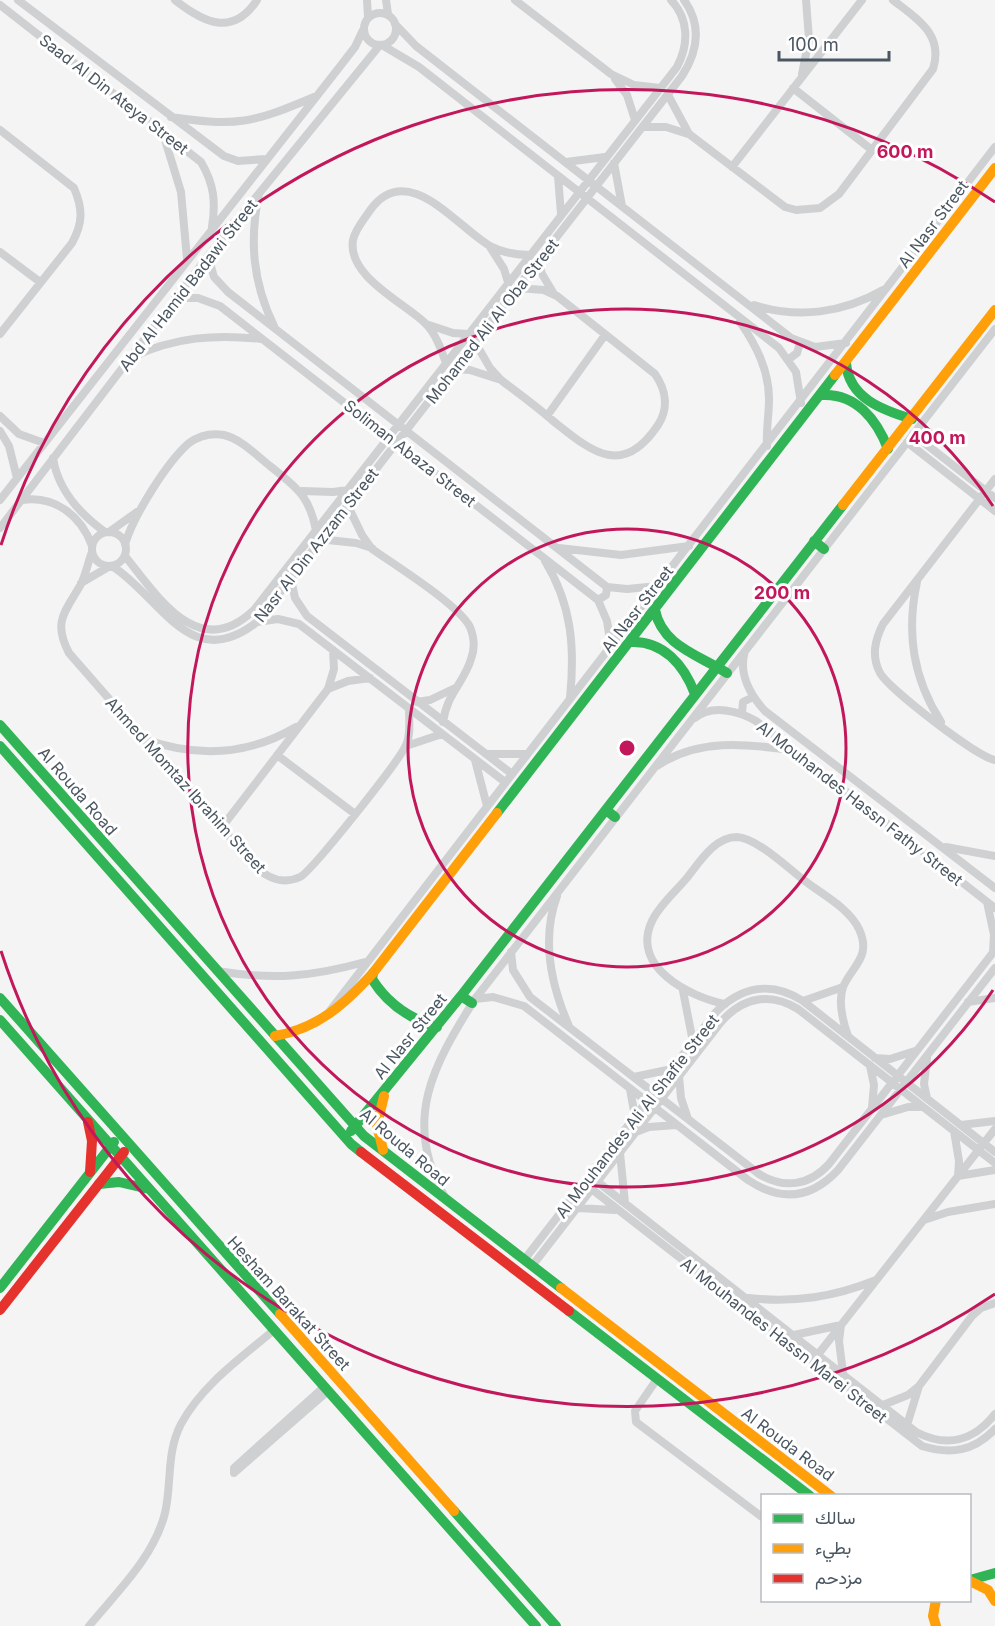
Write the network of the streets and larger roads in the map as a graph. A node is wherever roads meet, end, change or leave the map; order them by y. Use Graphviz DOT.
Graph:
graph roads {
  1 [pos="18,0"];
  2 [pos="175,0"];
  3 [pos="257,0"];
  4 [pos="367,0"];
  5 [pos="386,0"];
  6 [pos="515,0"];
  7 [pos="670,0"];
  8 [pos="684,0"];
  9 [pos="806,0"];
  10 [pos="862,0"];
  11 [pos="893,0"];
  12 [pos="0,5"];
  13 [pos="0,13"];
  14 [pos="11,13"];
  15 [pos="388,14"];
  16 [pos="368,17"];
  17 [pos="395,24"];
  18 [pos="363,30"];
  19 [pos="381,45"];
  20 [pos="611,74"];
  21 [pos="801,78"];
  22 [pos="660,88"];
  23 [pos="793,88"];
  24 [pos="318,95"];
  25 [pos="668,95"];
  26 [pos="170,117"];
  27 [pos="635,120"];
  28 [pos="643,126"];
  29 [pos="0,129"];
  30 [pos="162,130"];
  31 [pos="689,134"];
  32 [pos="198,138"];
  33 [pos="995,147"];
  34 [pos="872,150"];
  35 [pos="189,151"];
  36 [pos="606,157"];
  37 [pos="266,159"];
  38 [pos="566,162"];
  39 [pos="614,163"];
  40 [pos="732,167"];
  41 [pos="995,168"];
  42 [pos="558,176"];
  43 [pos="588,180"];
  44 [pos="969,181"];
  45 [pos="597,186"];
  46 [pos="979,189"];
  47 [pos="260,192"];
  48 [pos="579,192"];
  49 [pos="587,198"];
  50 [pos="622,206"];
  51 [pos="561,215"];
  52 [pos="211,229"];
  53 [pos="488,245"];
  54 [pos="0,252"];
  55 [pos="530,255"];
  56 [pos="208,256"];
  57 [pos="187,259"];
  58 [pos="538,262"];
  59 [pos="40,282"];
  60 [pos="508,282"];
  61 [pos="517,288"];
  62 [pos="886,288"];
  63 [pos="556,296"];
  64 [pos="175,298"];
  65 [pos="746,303"];
  66 [pos="995,310"];
  67 [pos="735,314"];
  68 [pos="425,324"];
  69 [pos="276,330"];
  70 [pos="994,331"];
  71 [pos="130,332"];
  72 [pos="0,334"];
  73 [pos="468,334"];
  74 [pos="605,335"];
  75 [pos="262,339"];
  76 [pos="143,341"];
  77 [pos="476,342"];
  78 [pos="800,343"];
  79 [pos="846,343"];
  80 [pos="130,358"];
  81 [pos="789,359"];
  82 [pos="446,363"];
  83 [pos="846,363"];
  84 [pos="454,369"];
  85 [pos="952,374"];
  86 [pos="501,380"];
  87 [pos="822,395"];
  88 [pos="801,403"];
  89 [pos="0,416"];
  90 [pos="547,416"];
  91 [pos="912,419"];
  92 [pos="398,424"];
  93 [pos="406,430"];
  94 [pos="0,431"];
  95 [pos="913,434"];
  96 [pos="389,437"];
  97 [pos="907,442"];
  98 [pos="44,443"];
  99 [pos="396,443"];
  100 [pos="767,446"];
  101 [pos="888,449"];
  102 [pos="53,458"];
  103 [pos="17,478"];
  104 [pos="995,479"];
  105 [pos="348,490"];
  106 [pos="302,491"];
  107 [pos="986,491"];
  108 [pos="730,493"];
  109 [pos="995,498"];
  110 [pos="980,499"];
  111 [pos="0,500"];
  112 [pos="22,500"];
  113 [pos="741,500"];
  114 [pos="348,506"];
  115 [pos="139,509"];
  116 [pos="995,511"];
  117 [pos="0,528"];
  118 [pos="107,532"];
  119 [pos="316,536"];
  120 [pos="814,541"];
  121 [pos="125,544"];
  122 [pos="689,546"];
  123 [pos="555,547"];
  124 [pos="92,549"];
  125 [pos="372,549"];
  126 [pos="824,549"];
  127 [pos="125,556"];
  128 [pos="541,556"];
  129 [pos="111,566"];
  130 [pos="291,579"];
  131 [pos="918,580"];
  132 [pos="81,584"];
  133 [pos="658,586"];
  134 [pos="607,587"];
  135 [pos="598,600"];
  136 [pos="655,610"];
  137 [pos="307,616"];
  138 [pos="257,622"];
  139 [pos="299,624"];
  140 [pos="630,642"];
  141 [pos="611,646"];
  142 [pos="746,648"];
  143 [pos="333,650"];
  144 [pos="717,665"];
  145 [pos="727,673"];
  146 [pos="370,678"];
  147 [pos="328,688"];
  148 [pos="453,689"];
  149 [pos="578,689"];
  150 [pos="695,694"];
  151 [pos="588,696"];
  152 [pos="753,697"];
  153 [pos="570,699"];
  154 [pos="417,702"];
  155 [pos="409,709"];
  156 [pos="742,714"];
  157 [pos="443,722"];
  158 [pos="301,724"];
  159 [pos="688,724"];
  160 [pos="0,725"];
  161 [pos="944,727"];
  162 [pos="442,734"];
  163 [pos="144,739"];
  164 [pos="0,746"];
  165 [pos="406,746"];
  166 [pos="792,750"];
  167 [pos="482,753"];
  168 [pos="527,754"];
  169 [pos="277,755"];
  170 [pos="475,759"];
  171 [pos="995,760"];
  172 [pos="512,774"];
  173 [pos="648,775"];
  174 [pos="505,783"];
  175 [pos="487,806"];
  176 [pos="74,808"];
  177 [pos="606,810"];
  178 [pos="355,814"];
  179 [pos="615,817"];
  180 [pos="64,818"];
  181 [pos="222,827"];
  182 [pos="94,831"];
  183 [pos="83,840"];
  184 [pos="938,844"];
  185 [pos="995,856"];
  186 [pos="435,874"];
  187 [pos="445,881"];
  188 [pos="560,888"];
  189 [pos="995,888"];
  190 [pos="987,902"];
  191 [pos="995,908"];
  192 [pos="511,951"];
  193 [pos="994,951"];
  194 [pos="366,962"];
  195 [pos="995,968"];
  196 [pos="217,971"];
  197 [pos="373,973"];
  198 [pos="843,987"];
  199 [pos="683,991"];
  200 [pos="461,996"];
  201 [pos="995,998"];
  202 [pos="0,999"];
  203 [pos="473,1001"];
  204 [pos="803,1001"];
  205 [pos="968,1002"];
  206 [pos="725,1004"];
  207 [pos="0,1020"];
  208 [pos="323,1020"];
  209 [pos="569,1026"];
  210 [pos="437,1027"];
  211 [pos="275,1036"];
  212 [pos="848,1037"];
  213 [pos="693,1042"];
  214 [pos="918,1049"];
  215 [pos="927,1055"];
  216 [pos="873,1062"];
  217 [pos="672,1069"];
  218 [pos="304,1070"];
  219 [pos="679,1076"];
  220 [pos="634,1077"];
  221 [pos="895,1079"];
  222 [pos="293,1080"];
  223 [pos="391,1083"];
  224 [pos="903,1086"];
  225 [pos="630,1088"];
  226 [pos="654,1093"];
  227 [pos="662,1099"];
  228 [pos="647,1101"];
  229 [pos="925,1103"];
  230 [pos="655,1107"];
  231 [pos="872,1108"];
  232 [pos="881,1115"];
  233 [pos="635,1117"];
  234 [pos="87,1119"];
  235 [pos="688,1119"];
  236 [pos="995,1121"];
  237 [pos="677,1125"];
  238 [pos="355,1126"];
  239 [pos="957,1128"];
  240 [pos="995,1129"];
  241 [pos="636,1132"];
  242 [pos="120,1135"];
  243 [pos="344,1137"];
  244 [pos="129,1145"];
  245 [pos="111,1146"];
  246 [pos="981,1147"];
  247 [pos="995,1152"];
  248 [pos="385,1153"];
  249 [pos="620,1153"];
  250 [pos="120,1156"];
  251 [pos="995,1164"];
  252 [pos="995,1170"];
  253 [pos="89,1174"];
  254 [pos="590,1175"];
  255 [pos="958,1176"];
  256 [pos="597,1181"];
  257 [pos="99,1184"];
  258 [pos="584,1184"];
  259 [pos="149,1189"];
  260 [pos="591,1190"];
  261 [pos="448,1202"];
  262 [pos="625,1203"];
  263 [pos="995,1204"];
  264 [pos="577,1208"];
  265 [pos="620,1211"];
  266 [pos="923,1220"];
  267 [pos="528,1263"];
  268 [pos="877,1279"];
  269 [pos="0,1288"];
  270 [pos="265,1298"];
  271 [pos="747,1298"];
  272 [pos="995,1303"];
  273 [pos="254,1308"];
  274 [pos="0,1310"];
  275 [pos="841,1325"];
  276 [pos="274,1330"];
  277 [pos="617,1332"];
  278 [pos="794,1335"];
  279 [pos="610,1343"];
  280 [pos="644,1352"];
  281 [pos="818,1354"];
  282 [pos="812,1362"];
  283 [pos="636,1363"];
  284 [pos="843,1373"];
  285 [pos="657,1379"];
  286 [pos="919,1386"];
  287 [pos="326,1389"];
  288 [pos="883,1404"];
  289 [pos="995,1414"];
  290 [pos="907,1425"];
  291 [pos="995,1429"];
  292 [pos="389,1438"];
  293 [pos="379,1449"];
  294 [pos="807,1494"];
  295 [pos="828,1494"];
  296 [pos="761,1516"];
  297 [pos="995,1573"];
  298 [pos="971,1580"];
  299 [pos="971,1582"];
  300 [pos="995,1601"];
  301 [pos="933,1602"];
  302 [pos="89,1626"];
  303 [pos="536,1626"];
  304 [pos="556,1626"];
  305 [pos="936,1626"];
  1 -- 26 [label="street, Saad Al Din Ateya Street"];
  2 -- 3 [label="street"];
  4 -- 16 [label="street"];
  5 -- 15 [label="street"];
  6 -- 20 [label="street"];
  7 -- 22 [label="street, Mohamed Ali Al Oba Street"];
  8 -- 25 [label="street, Mohamed Ali Al Oba Street"];
  9 -- 21 [label="street"];
  10 -- 21 [label="street"];
  11 -- 34 [label="street"];
  12 -- 14 [label="street, Saad Al Din Ateya Street"];
  13 -- 14 [label="street"];
  14 -- 30 [label="street, Saad Al Din Ateya Street"];
  15 -- 16 [label="street"];
  15 -- 17 [label="street"];
  16 -- 18 [label="street"];
  17 -- 19 [label="street"];
  17 -- 38 [label="street"];
  18 -- 19 [label="street"];
  18 -- 24 [label="street, Abd Al Hamid Badawi Street"];
  19 -- 42 [label="street"];
  19 -- 47 [label="street, Abd Al Hamid Badawi Street"];
  20 -- 22 [label="street"];
  20 -- 27 [label="street"];
  21 -- 23 [label="street"];
  22 -- 27 [label="street, Mohamed Ali Al Oba Street"];
  23 -- 34 [label="street"];
  23 -- 40 [label="street"];
  24 -- 26 [label="street"];
  24 -- 37 [label="street, Abd Al Hamid Badawi Street"];
  25 -- 28 [label="street, Mohamed Ali Al Oba Street"];
  25 -- 31 [label="street"];
  26 -- 32 [label="street, Saad Al Din Ateya Street"];
  27 -- 36 [label="street, Mohamed Ali Al Oba Street"];
  28 -- 31 [label="street"];
  28 -- 39 [label="street, Mohamed Ali Al Oba Street"];
  29 -- 59 [label="street"];
  30 -- 35 [label="street, Saad Al Din Ateya Street"];
  30 -- 57 [label="street"];
  31 -- 40 [label="street"];
  32 -- 35 [label="street"];
  32 -- 37 [label="street, Saad Al Din Ateya Street"];
  33 -- 44 [label="street"];
  34 -- 40 [label="street"];
  35 -- 52 [label="street, Saad Al Din Ateya Street"];
  36 -- 38 [label="street"];
  36 -- 43 [label="street, Mohamed Ali Al Oba Street"];
  37 -- 52 [label="street, Abd Al Hamid Badawi Street"];
  38 -- 43 [label="street"];
  39 -- 45 [label="street, Mohamed Ali Al Oba Street"];
  39 -- 50 [label="street"];
  41 -- 46 [label="street, Al Nasr Street"];
  42 -- 48 [label="street"];
  42 -- 51 [label="street"];
  43 -- 45 [label="street"];
  43 -- 48 [label="street, Mohamed Ali Al Oba Street"];
  44 -- 46 [label="street"];
  44 -- 62 [label="street"];
  45 -- 49 [label="street, Mohamed Ali Al Oba Street"];
  45 -- 50 [label="street"];
  46 -- 83 [label="street, Al Nasr Street"];
  47 -- 56 [label="street, Abd Al Hamid Badawi Street"];
  47 -- 69 [label="street"];
  48 -- 49 [label="street"];
  48 -- 51 [label="street, Mohamed Ali Al Oba Street"];
  49 -- 58 [label="street, Mohamed Ali Al Oba Street"];
  49 -- 67 [label="street"];
  50 -- 65 [label="street"];
  51 -- 55 [label="street, Mohamed Ali Al Oba Street"];
  52 -- 57 [label="street, Abd Al Hamid Badawi Street"];
  53 -- 55 [label="street"];
  53 -- 60 [label="street"];
  53 -- 68 [label="street"];
  54 -- 59 [label="street"];
  55 -- 60 [label="street, Mohamed Ali Al Oba Street"];
  56 -- 64 [label="street, Abd Al Hamid Badawi Street"];
  56 -- 69 [label="street, Soliman Abaza Street"];
  57 -- 71 [label="street, Abd Al Hamid Badawi Street"];
  58 -- 61 [label="street, Mohamed Ali Al Oba Street"];
  58 -- 63 [label="street"];
  59 -- 72 [label="street"];
  60 -- 73 [label="street, Mohamed Ali Al Oba Street"];
  61 -- 63 [label="street"];
  61 -- 77 [label="street, Mohamed Ali Al Oba Street"];
  62 -- 65 [label="street"];
  62 -- 79 [label="street"];
  63 -- 74 [label="street"];
  64 -- 75 [label="street, Soliman Abaza Street"];
  64 -- 76 [label="street, Abd Al Hamid Badawi Street"];
  65 -- 78 [label="street"];
  66 -- 85 [label="street, Al Nasr Street"];
  67 -- 81 [label="street"];
  67 -- 100 [label="street"];
  68 -- 73 [label="street"];
  68 -- 82 [label="street"];
  69 -- 92 [label="street, Soliman Abaza Street"];
  70 -- 85 [label="street"];
  71 -- 76 [label="street"];
  71 -- 98 [label="street, Abd Al Hamid Badawi Street"];
  73 -- 82 [label="street, Mohamed Ali Al Oba Street"];
  74 -- 90 [label="street"];
  74 -- 90 [label="street"];
  75 -- 80 [label="street"];
  75 -- 96 [label="street, Soliman Abaza Street"];
  76 -- 80 [label="street, Abd Al Hamid Badawi Street"];
  77 -- 84 [label="street, Mohamed Ali Al Oba Street"];
  77 -- 86 [label="street"];
  78 -- 79 [label="street"];
  78 -- 81 [label="street"];
  79 -- 88 [label="street"];
  80 -- 102 [label="street, Abd Al Hamid Badawi Street"];
  81 -- 88 [label="street"];
  82 -- 92 [label="street, Mohamed Ali Al Oba Street"];
  83 -- 87 [label="street, Al Nasr Street"];
  83 -- 91 [label="street"];
  84 -- 86 [label="street"];
  84 -- 93 [label="street, Mohamed Ali Al Oba Street"];
  85 -- 91 [label="street, Al Nasr Street"];
  85 -- 95 [label="street"];
  86 -- 90 [label="street"];
  87 -- 101 [label="street"];
  87 -- 113 [label="street, Al Nasr Street"];
  88 -- 100 [label="street"];
  89 -- 98 [label="street"];
  91 -- 101 [label="street, Al Nasr Street"];
  92 -- 93 [label="street, Soliman Abaza Street"];
  92 -- 96 [label="street, Mohamed Ali Al Oba Street"];
  93 -- 99 [label="street, Mohamed Ali Al Oba Street"];
  93 -- 123 [label="street, Soliman Abaza Street"];
  94 -- 103 [label="street"];
  95 -- 97 [label="street"];
  95 -- 107 [label="street"];
  96 -- 99 [label="street, Soliman Abaza Street"];
  96 -- 105 [label="street, Nasr Al Din Azzam Street"];
  97 -- 110 [label="street"];
  97 -- 126 [label="street"];
  98 -- 103 [label="street, Abd Al Hamid Badawi Street"];
  99 -- 114 [label="street, Nasr Al Din Azzam Street"];
  99 -- 128 [label="street, Soliman Abaza Street"];
  100 -- 108 [label="street"];
  101 -- 120 [label="street, Al Nasr Street"];
  102 -- 112 [label="street, Abd Al Hamid Badawi Street"];
  102 -- 118 [label="street"];
  103 -- 111 [label="street, Abd Al Hamid Badawi Street"];
  104 -- 107 [label="street"];
  105 -- 106 [label="street"];
  105 -- 119 [label="street, Nasr Al Din Azzam Street"];
  106 -- 115 [label="street"];
  106 -- 119 [label="street"];
  107 -- 109 [label="street"];
  107 -- 110 [label="street"];
  108 -- 113 [label="street"];
  108 -- 122 [label="street"];
  110 -- 116 [label="street"];
  110 -- 131 [label="street"];
  112 -- 117 [label="street, Abd Al Hamid Badawi Street"];
  112 -- 124 [label="street"];
  113 -- 136 [label="street, Al Nasr Street"];
  114 -- 119 [label="street, Nasr Al Din Azzam Street"];
  114 -- 125 [label="street"];
  115 -- 118 [label="street"];
  115 -- 121 [label="street"];
  118 -- 121 [label="street"];
  118 -- 124 [label="street"];
  119 -- 125 [label="street"];
  119 -- 127 [label="street, Nasr Al Din Azzam Street"];
  119 -- 130 [label="street, Nasr Al Din Azzam Street"];
  120 -- 126 [label="street"];
  120 -- 144 [label="street, Al Nasr Street"];
  121 -- 127 [label="street"];
  122 -- 123 [label="street"];
  122 -- 133 [label="street"];
  123 -- 134 [label="street, Soliman Abaza Street"];
  124 -- 129 [label="street"];
  124 -- 132 [label="street, Ahmed Momtaz Ibrahim Street"];
  125 -- 148 [label="street"];
  126 -- 142 [label="street"];
  127 -- 129 [label="street"];
  128 -- 135 [label="street, Soliman Abaza Street"];
  128 -- 153 [label="street"];
  129 -- 132 [label="street, Ahmed Momtaz Ibrahim Street"];
  129 -- 138 [label="street, Nasr Al Din Azzam Street"];
  130 -- 137 [label="street"];
  130 -- 138 [label="street, Nasr Al Din Azzam Street"];
  131 -- 161 [label="street"];
  131 -- 161 [label="street"];
  132 -- 163 [label="street, Ahmed Momtaz Ibrahim Street"];
  133 -- 134 [label="street"];
  133 -- 141 [label="street"];
  134 -- 135 [label="street"];
  135 -- 141 [label="street"];
  136 -- 140 [label="street, Al Nasr Street"];
  136 -- 144 [label="street"];
  137 -- 139 [label="street"];
  137 -- 154 [label="street"];
  138 -- 139 [label="street"];
  139 -- 143 [label="street"];
  140 -- 150 [label="street"];
  140 -- 151 [label="street, Al Nasr Street"];
  141 -- 149 [label="street"];
  142 -- 145 [label="street"];
  142 -- 152 [label="street, Al Mouhandes Hassn Fathy Street"];
  143 -- 146 [label="street"];
  143 -- 147 [label="street"];
  144 -- 145 [label="street"];
  144 -- 150 [label="street, Al Nasr Street"];
  145 -- 159 [label="street"];
  146 -- 147 [label="street"];
  146 -- 155 [label="street"];
  147 -- 158 [label="street"];
  148 -- 154 [label="street"];
  148 -- 157 [label="street"];
  149 -- 151 [label="street"];
  149 -- 153 [label="street"];
  150 -- 177 [label="street, Al Nasr Street"];
  151 -- 187 [label="street, Al Nasr Street"];
  152 -- 156 [label="street"];
  152 -- 184 [label="street, Al Mouhandes Hassn Fathy Street"];
  153 -- 168 [label="street"];
  154 -- 157 [label="street"];
  155 -- 162 [label="street"];
  155 -- 165 [label="street"];
  156 -- 159 [label="street, Al Mouhandes Hassn Fathy Street"];
  156 -- 166 [label="street, Al Mouhandes Hassn Fathy Street"];
  157 -- 167 [label="street"];
  158 -- 163 [label="street"];
  158 -- 169 [label="street"];
  159 -- 173 [label="street"];
  160 -- 176 [label="street, Al Rouda Road"];
  161 -- 171 [label="street"];
  162 -- 165 [label="street"];
  162 -- 170 [label="street"];
  163 -- 181 [label="street, Ahmed Momtaz Ibrahim Street"];
  164 -- 180 [label="street, Al Rouda Road"];
  165 -- 178 [label="street, Ahmed Momtaz Ibrahim Street"];
  166 -- 173 [label="street"];
  166 -- 190 [label="street, Al Mouhandes Hassn Fathy Street"];
  167 -- 168 [label="street"];
  167 -- 172 [label="street"];
  168 -- 172 [label="street"];
  169 -- 178 [label="street"];
  169 -- 181 [label="street"];
  170 -- 174 [label="street"];
  170 -- 175 [label="street"];
  172 -- 174 [label="street"];
  173 -- 179 [label="street"];
  174 -- 175 [label="street"];
  175 -- 186 [label="street"];
  176 -- 180 [label="street"];
  176 -- 182 [label="street, Al Rouda Road"];
  177 -- 179 [label="street"];
  177 -- 200 [label="street, Al Nasr Street"];
  178 -- 181 [label="street, Ahmed Momtaz Ibrahim Street"];
  179 -- 188 [label="street"];
  180 -- 183 [label="street, Al Rouda Road"];
  182 -- 183 [label="street"];
  182 -- 196 [label="street, Al Rouda Road"];
  183 -- 222 [label="street, Al Rouda Road"];
  184 -- 185 [label="street"];
  184 -- 189 [label="street, Al Mouhandes Hassn Fathy Street"];
  186 -- 187 [label="street"];
  186 -- 194 [label="street"];
  187 -- 197 [label="street, Al Nasr Street"];
  188 -- 192 [label="street"];
  188 -- 209 [label="street"];
  190 -- 191 [label="street, Al Mouhandes Hassn Fathy Street"];
  190 -- 193 [label="street"];
  192 -- 203 [label="street"];
  192 -- 209 [label="street"];
  193 -- 214 [label="street"];
  194 -- 196 [label="street"];
  194 -- 208 [label="street"];
  195 -- 205 [label="street"];
  196 -- 211 [label="street, Al Rouda Road"];
  197 -- 208 [label="street, Al Nasr Street"];
  197 -- 210 [label="street"];
  198 -- 199 [label="street"];
  198 -- 204 [label="street"];
  198 -- 212 [label="street"];
  199 -- 206 [label="street"];
  199 -- 213 [label="street"];
  200 -- 203 [label="street"];
  200 -- 210 [label="street, Al Nasr Street"];
  201 -- 205 [label="street"];
  202 -- 242 [label="street, Hesham Barakat Street"];
  203 -- 225 [label="street"];
  203 -- 261 [label="street"];
  204 -- 206 [label="street, Al Mouhandes Ali Al Shafie Street"];
  204 -- 212 [label="street, Al Mouhandes Ali Al Shafie Street"];
  205 -- 215 [label="street"];
  206 -- 213 [label="street, Al Mouhandes Ali Al Shafie Street"];
  207 -- 234 [label="street, Hesham Barakat Street"];
  208 -- 211 [label="street, Al Nasr Street"];
  209 -- 220 [label="street"];
  210 -- 223 [label="street, Al Nasr Street"];
  211 -- 218 [label="street, Al Rouda Road"];
  212 -- 216 [label="street, Al Mouhandes Ali Al Shafie Street"];
  213 -- 217 [label="street, Al Mouhandes Ali Al Shafie Street"];
  214 -- 216 [label="street"];
  214 -- 221 [label="street"];
  215 -- 224 [label="street"];
  215 -- 229 [label="street"];
  216 -- 219 [label="street, Al Mouhandes Ali Al Shafie Street"];
  216 -- 221 [label="street, Al Mouhandes Ali Al Shafie Street"];
  216 -- 231 [label="street"];
  217 -- 220 [label="street"];
  217 -- 226 [label="street, Al Mouhandes Ali Al Shafie Street"];
  218 -- 222 [label="street"];
  218 -- 238 [label="street, Al Rouda Road"];
  219 -- 227 [label="street, Al Mouhandes Ali Al Shafie Street"];
  219 -- 235 [label="street"];
  220 -- 226 [label="street"];
  221 -- 224 [label="street, Al Mouhandes Ali Al Shafie Street"];
  221 -- 231 [label="street"];
  222 -- 243 [label="street, Al Rouda Road"];
  223 -- 238 [label="street, Al Nasr Street"];
  223 -- 248 [label="street"];
  224 -- 229 [label="street, Al Mouhandes Ali Al Shafie Street"];
  224 -- 232 [label="street"];
  225 -- 228 [label="street"];
  225 -- 233 [label="street"];
  226 -- 227 [label="street"];
  226 -- 228 [label="street, Al Mouhandes Ali Al Shafie Street"];
  227 -- 230 [label="street, Al Mouhandes Ali Al Shafie Street"];
  227 -- 235 [label="street"];
  228 -- 230 [label="street"];
  228 -- 233 [label="street, Al Mouhandes Ali Al Shafie Street"];
  229 -- 232 [label="street"];
  229 -- 239 [label="street, Al Mouhandes Ali Al Shafie Street"];
  230 -- 237 [label="street"];
  230 -- 241 [label="street, Al Mouhandes Ali Al Shafie Street"];
  231 -- 235 [label="street"];
  232 -- 237 [label="street"];
  233 -- 254 [label="street, Al Mouhandes Ali Al Shafie Street"];
  234 -- 245 [label="street, Hesham Barakat Street"];
  234 -- 253 [label="street"];
  236 -- 239 [label="street"];
  237 -- 241 [label="street"];
  238 -- 243 [label="street, Al Nasr Street"];
  238 -- 248 [label="street, Al Rouda Road"];
  239 -- 246 [label="street, Al Mouhandes Ali Al Shafie Street"];
  239 -- 255 [label="street"];
  240 -- 246 [label="street"];
  241 -- 249 [label="street, Al Mouhandes Ali Al Shafie Street"];
  242 -- 244 [label="street, Hesham Barakat Street"];
  242 -- 245 [label="street"];
  243 -- 279 [label="street, Al Rouda Road"];
  244 -- 250 [label="street"];
  244 -- 270 [label="street, Hesham Barakat Street"];
  245 -- 250 [label="street, Hesham Barakat Street"];
  245 -- 253 [label="street"];
  246 -- 247 [label="street, Al Mouhandes Ali Al Shafie Street"];
  246 -- 251 [label="street, Al Mouhandes Ali Al Shafie Street"];
  246 -- 255 [label="street"];
  248 -- 261 [label="street, Al Rouda Road"];
  249 -- 256 [label="street, Al Mouhandes Ali Al Shafie Street"];
  249 -- 262 [label="street"];
  250 -- 257 [label="street"];
  250 -- 259 [label="street, Hesham Barakat Street"];
  252 -- 255 [label="street"];
  253 -- 269 [label="street"];
  254 -- 256 [label="street, Al Mouhandes Hassn Marei Street"];
  254 -- 258 [label="street, Al Mouhandes Ali Al Shafie Street"];
  255 -- 266 [label="street"];
  256 -- 260 [label="street, Al Mouhandes Ali Al Shafie Street"];
  256 -- 262 [label="street, Al Mouhandes Hassn Marei Street"];
  257 -- 259 [label="street"];
  257 -- 274 [label="street"];
  258 -- 260 [label="street, Al Mouhandes Hassn Marei Street"];
  258 -- 267 [label="street, Al Mouhandes Ali Al Shafie Street"];
  259 -- 273 [label="street, Hesham Barakat Street"];
  260 -- 264 [label="street, Al Mouhandes Ali Al Shafie Street"];
  260 -- 265 [label="street, Al Mouhandes Hassn Marei Street"];
  261 -- 267 [label="street, Al Rouda Road"];
  262 -- 271 [label="street, Al Mouhandes Hassn Marei Street"];
  263 -- 266 [label="street"];
  264 -- 265 [label="street"];
  264 -- 267 [label="street, Al Mouhandes Ali Al Shafie Street"];
  265 -- 282 [label="street, Al Mouhandes Hassn Marei Street"];
  266 -- 268 [label="street"];
  267 -- 277 [label="street, Al Rouda Road"];
  268 -- 271 [label="street"];
  268 -- 275 [label="street"];
  270 -- 273 [label="street"];
  270 -- 292 [label="street, Hesham Barakat Street"];
  271 -- 278 [label="street, Al Mouhandes Hassn Marei Street"];
  272 -- 286 [label="street"];
  273 -- 276 [label="street, Hesham Barakat Street"];
  275 -- 278 [label="street"];
  275 -- 281 [label="street"];
  275 -- 284 [label="street"];
  276 -- 287 [label="street, Hesham Barakat Street"];
  276 -- 302 [label="street"];
  277 -- 279 [label="street"];
  277 -- 280 [label="street, Al Rouda Road"];
  278 -- 281 [label="street, Al Mouhandes Hassn Marei Street"];
  279 -- 283 [label="street, Al Rouda Road"];
  280 -- 283 [label="street"];
  280 -- 295 [label="street, Al Rouda Road"];
  281 -- 282 [label="street"];
  281 -- 284 [label="street, Al Mouhandes Hassn Marei Street"];
  282 -- 291 [label="street, Al Mouhandes Hassn Marei Street"];
  283 -- 285 [label="street, Al Rouda Road"];
  284 -- 288 [label="street, Al Mouhandes Hassn Marei Street"];
  285 -- 294 [label="street, Al Rouda Road"];
  285 -- 296 [label="street"];
  286 -- 288 [label="street"];
  286 -- 290 [label="street"];
  287 -- 287 [label="street"];
  287 -- 293 [label="street, Hesham Barakat Street"];
  288 -- 290 [label="street, Al Mouhandes Hassn Marei Street"];
  289 -- 290 [label="street, Al Mouhandes Hassn Marei Street"];
  292 -- 293 [label="street"];
  292 -- 304 [label="street, Hesham Barakat Street"];
  293 -- 303 [label="street, Hesham Barakat Street"];
  297 -- 298 [label="street"];
  299 -- 300 [label="street"];
  301 -- 305 [label="street"];
}
